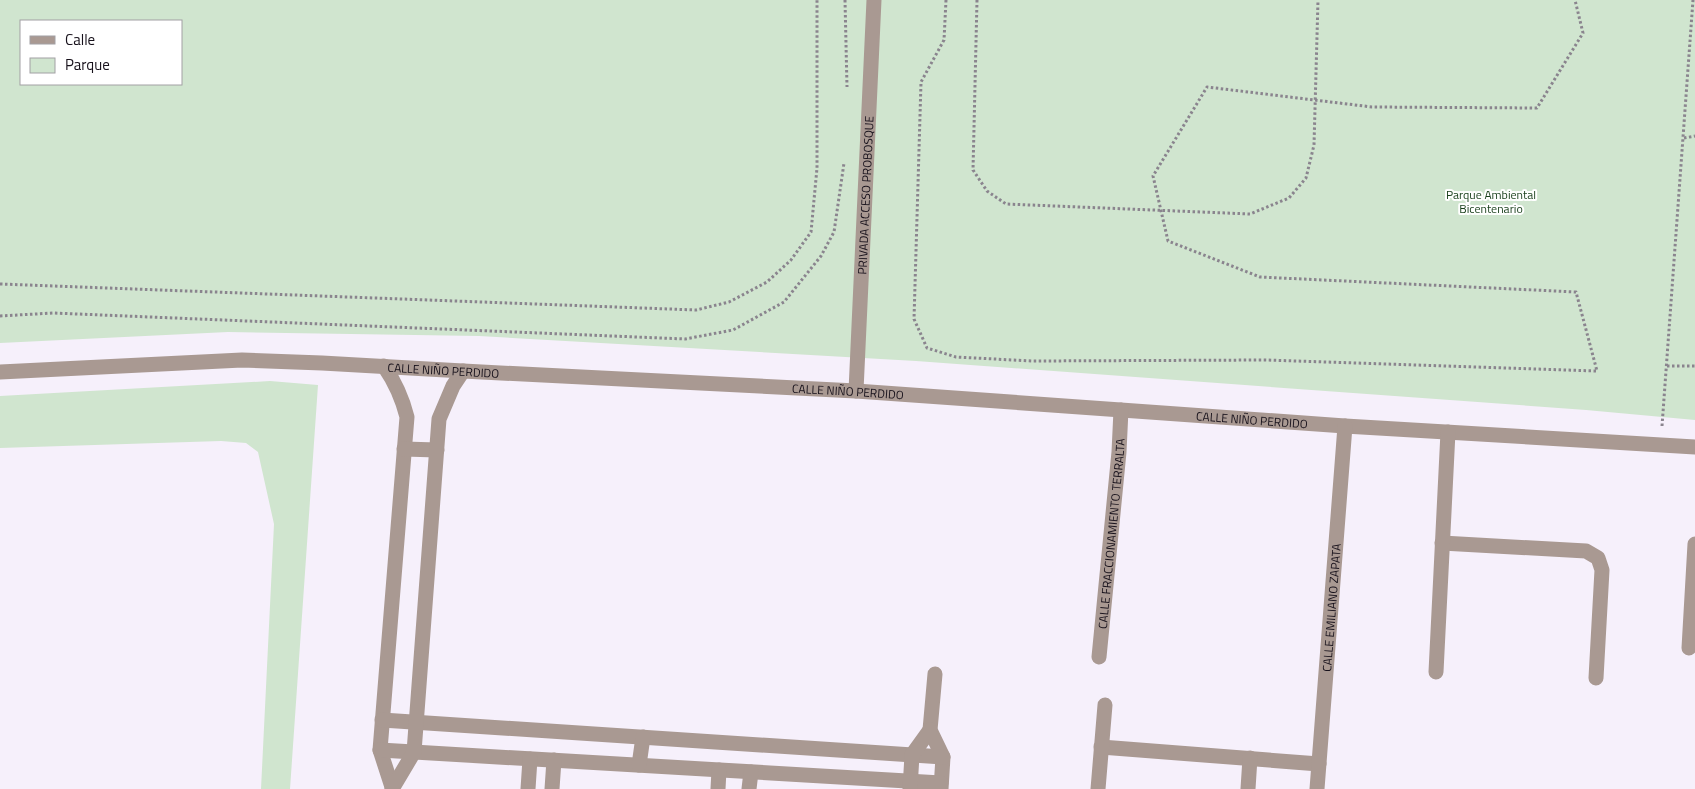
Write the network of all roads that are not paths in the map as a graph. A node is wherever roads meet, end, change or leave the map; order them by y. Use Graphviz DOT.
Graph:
graph roads {
  1 [pos="874,0"];
  2 [pos="384,366"];
  3 [pos="462,371"];
  4 [pos="0,372"];
  5 [pos="856,391"];
  6 [pos="1121,410"];
  7 [pos="1345,426"];
  8 [pos="1448,432"];
  9 [pos="1695,447"];
  10 [pos="404,449"];
  11 [pos="437,450"];
  12 [pos="1442,543"];
  13 [pos="1695,544"];
  14 [pos="1690,648"];
  15 [pos="1099,657"];
  16 [pos="1436,672"];
  17 [pos="935,674"];
  18 [pos="1596,678"];
  19 [pos="1105,705"];
  20 [pos="382,720"];
  21 [pos="416,722"];
  22 [pos="930,730"];
  23 [pos="643,737"];
  24 [pos="1102,747"];
  25 [pos="380,750"];
  26 [pos="414,752"];
  27 [pos="912,755"];
  28 [pos="943,757"];
  29 [pos="1250,758"];
  30 [pos="530,759"];
  31 [pos="554,760"];
  32 [pos="1319,764"];
  33 [pos="638,765"];
  34 [pos="719,770"];
  35 [pos="751,772"];
  36 [pos="910,785"];
  37 [pos="941,786"];
  38 [pos="392,788"];
  39 [pos="528,789"];
  40 [pos="552,789"];
  41 [pos="718,789"];
  42 [pos="749,789"];
  43 [pos="1098,789"];
  44 [pos="1248,789"];
  45 [pos="1317,789"];
  1 -- 5 [label="street, PRIVADA ACCESO PROBOSQUE"];
  2 -- 3 [label="street, CALLE NIÑO PERDIDO"];
  2 -- 4 [label="street, CALLE NIÑO PERDIDO"];
  2 -- 10 [label="street"];
  3 -- 5 [label="street, CALLE NIÑO PERDIDO"];
  3 -- 11 [label="street"];
  5 -- 6 [label="street, CALLE NIÑO PERDIDO"];
  6 -- 7 [label="street, CALLE NIÑO PERDIDO"];
  6 -- 15 [label="street, CALLE FRACCIONAMIENTO TERRALTA"];
  7 -- 8 [label="street, CALLE NIÑO PERDIDO"];
  7 -- 32 [label="street, CALLE EMILIANO ZAPATA"];
  8 -- 9 [label="street, CALLE NIÑO PERDIDO"];
  8 -- 12 [label="street"];
  10 -- 11 [label="street"];
  10 -- 20 [label="street"];
  11 -- 21 [label="street"];
  12 -- 16 [label="street"];
  12 -- 18 [label="street"];
  13 -- 14 [label="street"];
  17 -- 22 [label="street"];
  19 -- 24 [label="street"];
  20 -- 21 [label="street"];
  20 -- 25 [label="street"];
  21 -- 23 [label="street"];
  21 -- 26 [label="street"];
  22 -- 27 [label="street"];
  22 -- 28 [label="street"];
  23 -- 27 [label="street"];
  23 -- 33 [label="street"];
  24 -- 29 [label="street"];
  24 -- 43 [label="street"];
  25 -- 26 [label="street"];
  25 -- 38 [label="street"];
  26 -- 30 [label="street"];
  26 -- 38 [label="street"];
  27 -- 28 [label="street"];
  27 -- 36 [label="street"];
  28 -- 37 [label="street"];
  29 -- 32 [label="street"];
  29 -- 44 [label="street"];
  30 -- 31 [label="street"];
  30 -- 39 [label="street"];
  31 -- 33 [label="street"];
  31 -- 40 [label="street"];
  32 -- 45 [label="street, CALLE EMILIANO ZAPATA"];
  33 -- 34 [label="street"];
  34 -- 35 [label="street"];
  34 -- 41 [label="street"];
  35 -- 36 [label="street"];
  35 -- 42 [label="street"];
  36 -- 37 [label="street"];
}
